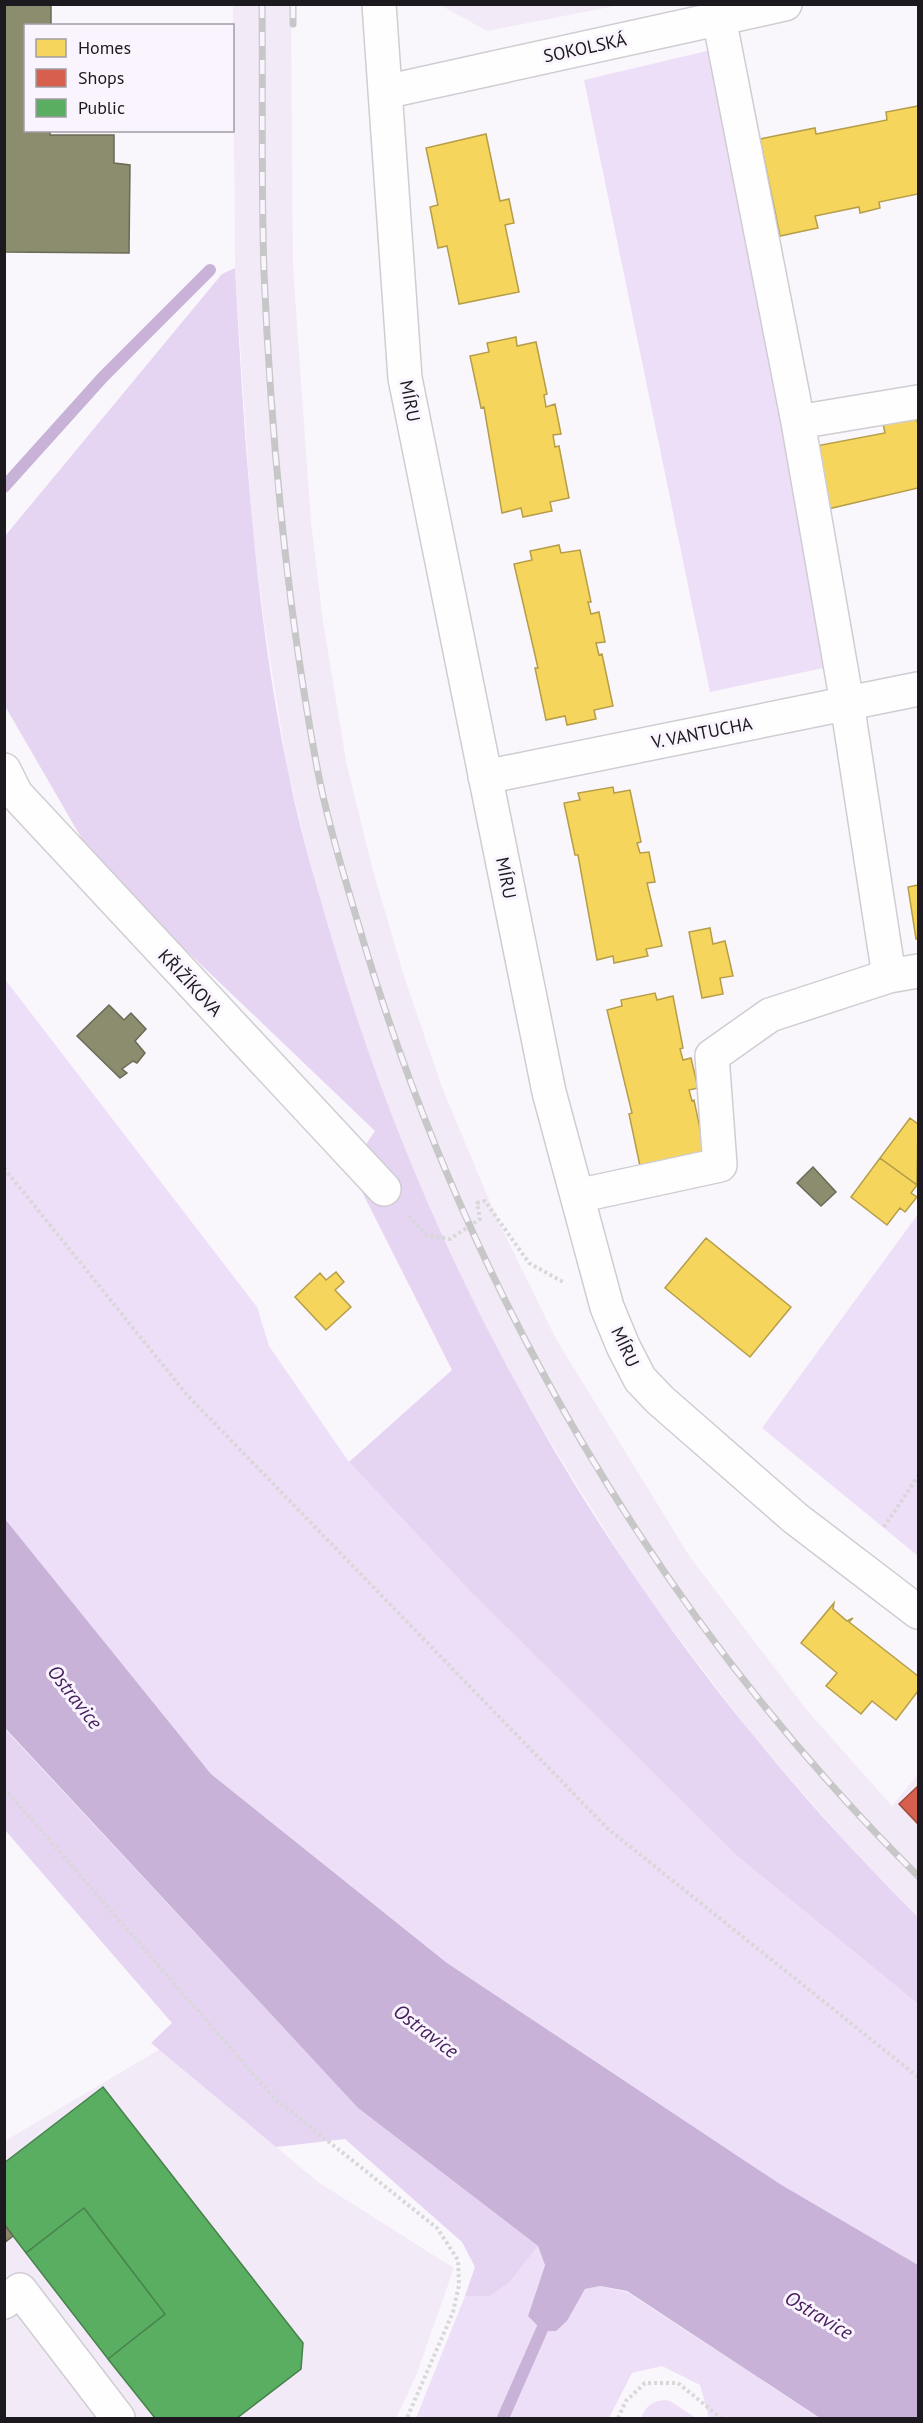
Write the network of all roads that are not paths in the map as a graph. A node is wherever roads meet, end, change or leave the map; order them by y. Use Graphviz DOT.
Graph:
graph roads {
  1 [pos="379,4"];
  2 [pos="784,4"];
  3 [pos="719,18"];
  4 [pos="385,92"];
  5 [pos="918,402"];
  6 [pos="798,422"];
  7 [pos="918,689"];
  8 [pos="848,704"];
  9 [pos="4,770"];
  10 [pos="485,777"];
  11 [pos="904,973"];
  12 [pos="384,1189"];
  13 [pos="577,1196"];
  14 [pos="918,1612"];
  15 [pos="4,2302"];
  16 [pos="118,2418"];
  1 -- 4 [label="street, MÍRU"];
  2 -- 3 [label="street, SOKOLSKÁ"];
  3 -- 4 [label="street, SOKOLSKÁ"];
  3 -- 6 [label="street"];
  4 -- 10 [label="street, MÍRU"];
  5 -- 6 [label="street"];
  6 -- 8 [label="street"];
  7 -- 8 [label="street, V. VANTUCHA"];
  8 -- 10 [label="street, V. VANTUCHA"];
  8 -- 11 [label="street"];
  9 -- 12 [label="street, KŘIŽÍKOVA"];
  10 -- 13 [label="street, MÍRU"];
  11 -- 13 [label="street"];
  13 -- 14 [label="street, MÍRU"];
  15 -- 16 [label="street"];
}
